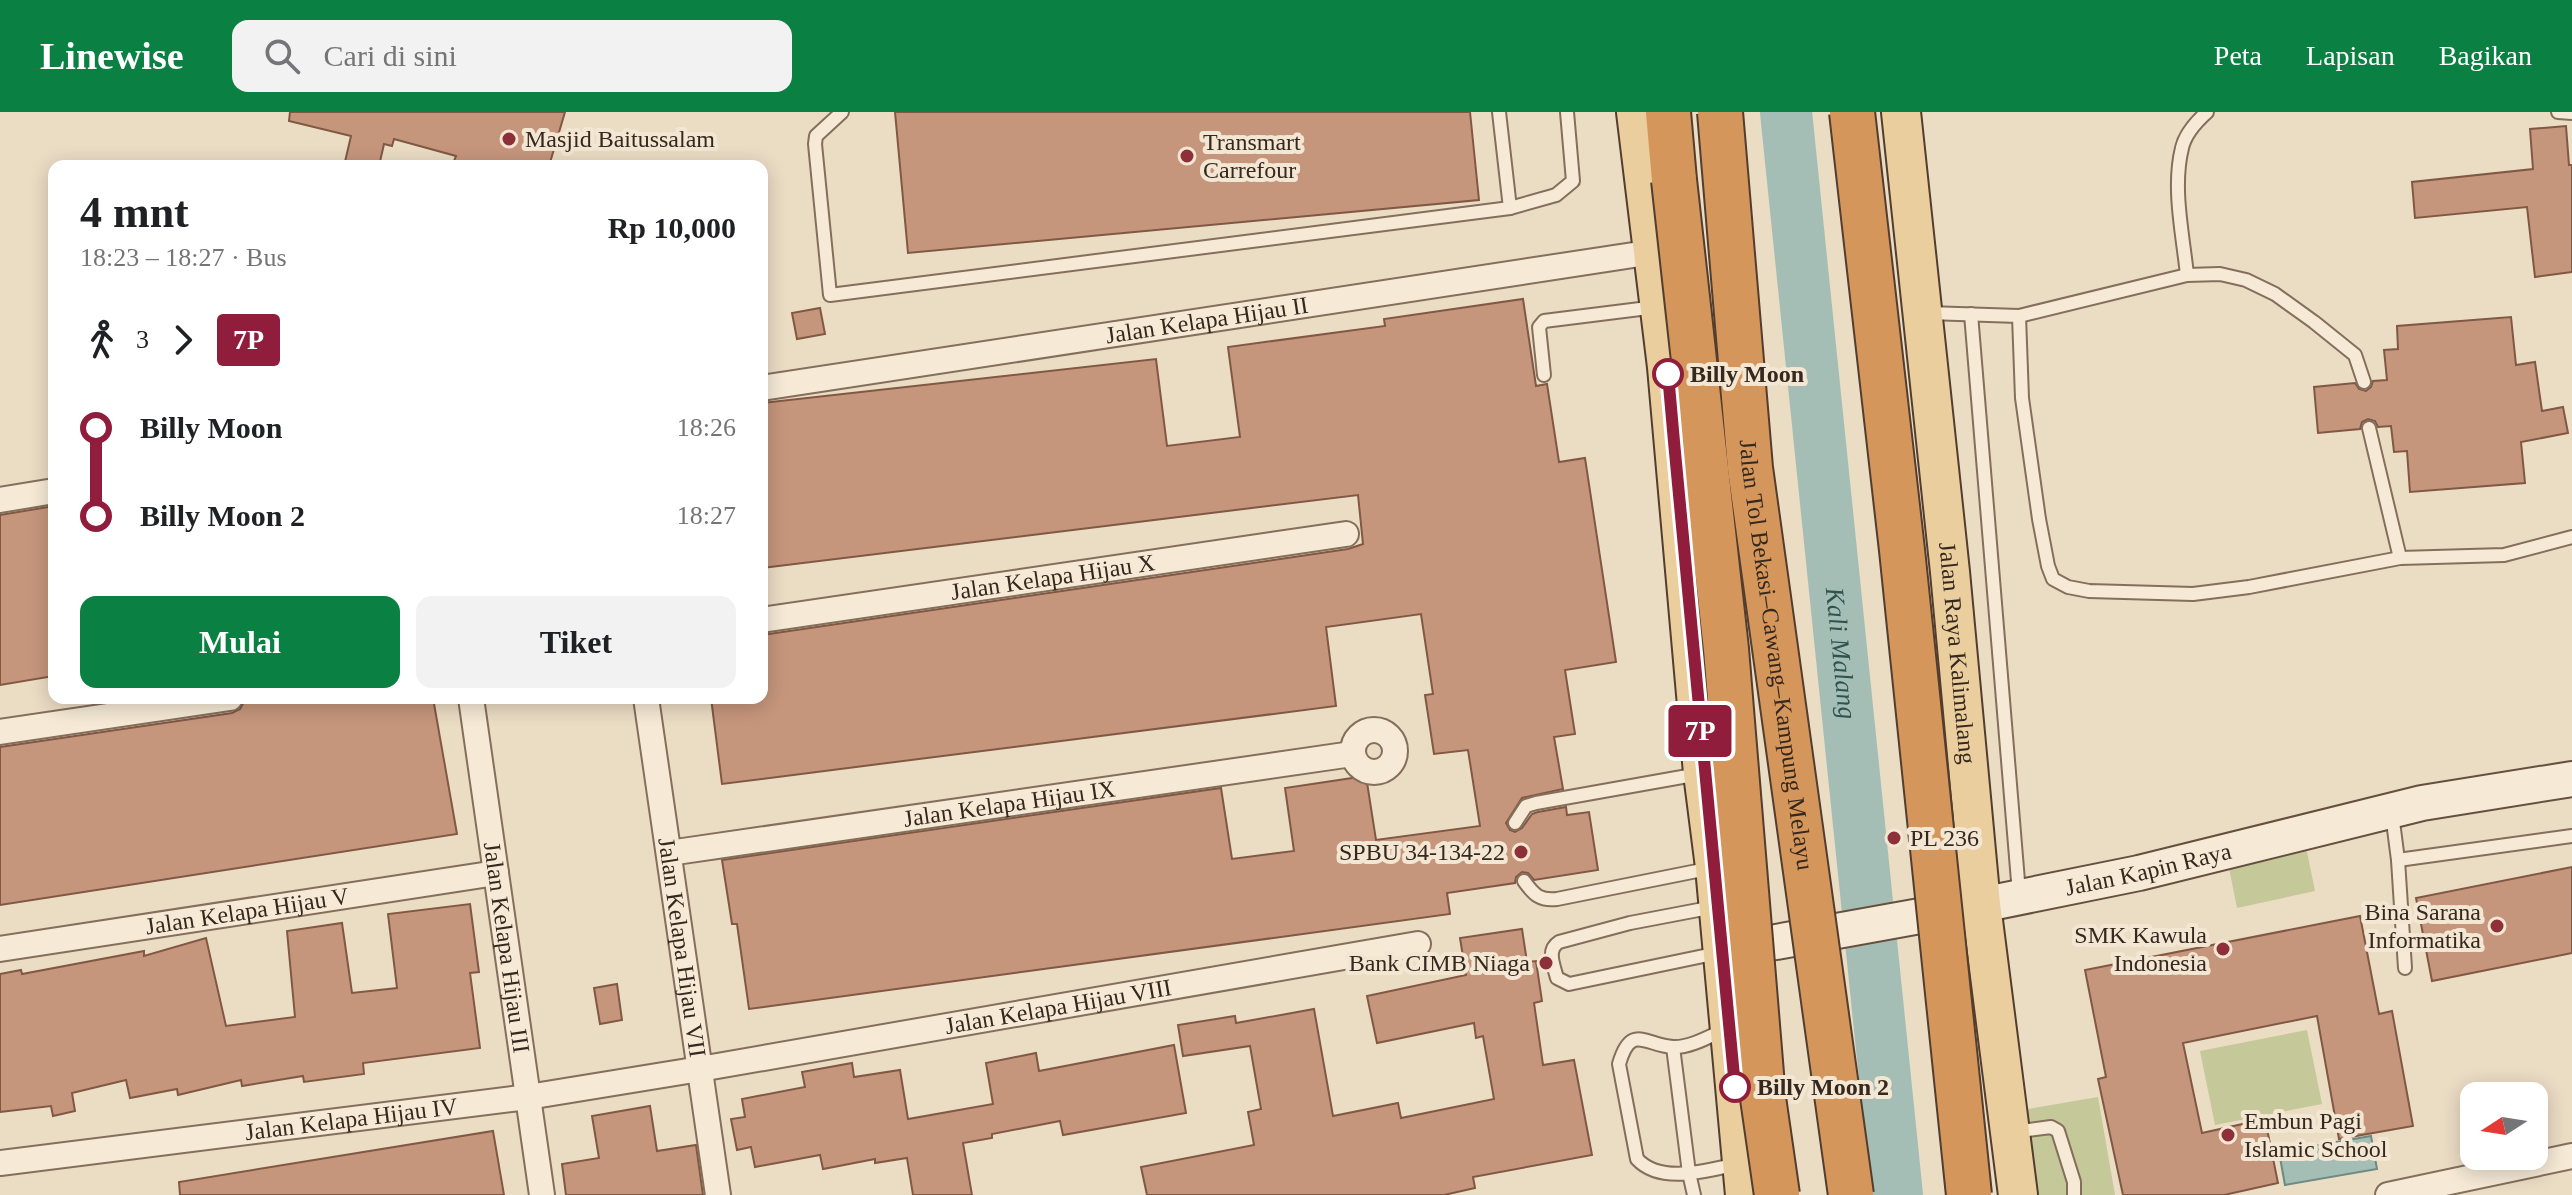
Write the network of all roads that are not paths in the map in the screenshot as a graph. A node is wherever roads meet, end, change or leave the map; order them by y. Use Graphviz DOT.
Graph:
graph roads {
  1 [pos="842,112"];
  2 [pos="1499,112"];
  3 [pos="1567,112"];
  4 [pos="1636,112"];
  5 [pos="1668,112"];
  6 [pos="1720,112"];
  7 [pos="1852,112"];
  8 [pos="1901,112"];
  9 [pos="2207,112"];
  10 [pos="2558,112"];
  11 [pos="2572,113"];
  12 [pos="1510,208"];
  13 [pos="1653,252"];
  14 [pos="2187,275"];
  15 [pos="1659,306"];
  16 [pos="1922,313"];
  17 [pos="1971,314"];
  18 [pos="2019,316"];
  19 [pos="1544,375"];
  20 [pos="2364,382"];
  21 [pos="768,387"];
  22 [pos="2369,428"];
  23 [pos="48,492"];
  24 [pos="0,500"];
  25 [pos="1346,534"];
  26 [pos="2572,537"];
  27 [pos="2400,558"];
  28 [pos="768,619"];
  29 [pos="189,704"];
  30 [pos="472,704"];
  31 [pos="647,704"];
  32 [pos="0,732"];
  33 [pos="1352,754"];
  34 [pos="1703,773"];
  35 [pos="2572,779"];
  36 [pos="2391,810"];
  37 [pos="1515,823"];
  38 [pos="2572,836"];
  39 [pos="669,853"];
  40 [pos="2398,860"];
  41 [pos="1715,867"];
  42 [pos="496,873"];
  43 [pos="1524,881"];
  44 [pos="2019,897"];
  45 [pos="1981,905"];
  46 [pos="1717,907"];
  47 [pos="1418,944"];
  48 [pos="0,949"];
  49 [pos="1722,952"];
  50 [pos="2405,968"];
  51 [pos="1729,1028"];
  52 [pos="1673,1047"];
  53 [pos="700,1069"];
  54 [pos="528,1097"];
  55 [pos="2009,1132"];
  56 [pos="2568,1157"];
  57 [pos="0,1163"];
  58 [pos="1689,1173"];
  59 [pos="1744,1179"];
  60 [pos="542,1195"];
  61 [pos="718,1195"];
  62 [pos="1694,1195"];
  63 [pos="1777,1195"];
  64 [pos="1851,1195"];
  65 [pos="1969,1195"];
  66 [pos="2018,1195"];
  67 [pos="2074,1195"];
  68 [pos="2388,1195"];
  1 -- 12 [label="lane"];
  2 -- 12 [label="lane"];
  3 -- 12 [label="lane"];
  4 -- 13 [label="main road"];
  5 -- 63 [label="highway, bridge"];
  6 -- 64 [label="highway, Jalan Tol Bekasi–Cawang–Kampung Melayu, bridge"];
  7 -- 65 [label="highway, bridge"];
  8 -- 16 [label="main road, Jalan Raya Kalimalang"];
  9 -- 14 [label="lane"];
  10 -- 11 [label="lane"];
  13 -- 15 [label="main road"];
  13 -- 21 [label="street, Jalan Kelapa Hijau II"];
  14 -- 18 [label="lane"];
  14 -- 20 [label="lane"];
  15 -- 19 [label="lane"];
  15 -- 34 [label="main road"];
  16 -- 17 [label="lane"];
  16 -- 45 [label="main road, Jalan Raya Kalimalang"];
  17 -- 18 [label="lane"];
  17 -- 44 [label="lane"];
  18 -- 27 [label="lane"];
  22 -- 27 [label="lane"];
  23 -- 24 [label="street"];
  25 -- 28 [label="street, Jalan Kelapa Hijau X"];
  26 -- 27 [label="lane"];
  29 -- 32 [label="street"];
  30 -- 42 [label="street, Jalan Kelapa Hijau III"];
  31 -- 39 [label="street, Jalan Kelapa Hijau VII"];
  33 -- 39 [label="street, Jalan Kelapa Hijau IX"];
  34 -- 37 [label="lane"];
  34 -- 41 [label="main road"];
  35 -- 36 [label="street, Jalan Kapin Raya"];
  36 -- 40 [label="lane"];
  36 -- 44 [label="street, Jalan Kapin Raya"];
  38 -- 40 [label="lane"];
  39 -- 53 [label="street, Jalan Kelapa Hijau VII"];
  40 -- 50 [label="lane"];
  41 -- 43 [label="lane"];
  41 -- 46 [label="main road"];
  42 -- 48 [label="street, Jalan Kelapa Hijau V"];
  42 -- 54 [label="street, Jalan Kelapa Hijau III"];
  44 -- 45 [label="street, Jalan Kapin Raya"];
  45 -- 49 [label="street, Jalan Kapin Raya"];
  45 -- 55 [label="main road, Jalan Raya Kalimalang"];
  46 -- 49 [label="main road"];
  46 -- 49 [label="lane"];
  47 -- 53 [label="street, Jalan Kelapa Hijau VIII"];
  49 -- 51 [label="main road"];
  51 -- 52 [label="lane"];
  51 -- 59 [label="main road"];
  52 -- 58 [label="lane"];
  52 -- 58 [label="lane"];
  53 -- 54 [label="street, Jalan Kelapa Hijau IV"];
  53 -- 61 [label="street, Jalan Kelapa Hijau VII"];
  54 -- 57 [label="street, Jalan Kelapa Hijau IV"];
  54 -- 60 [label="street, Jalan Kelapa Hijau III"];
  55 -- 66 [label="main road, Jalan Raya Kalimalang"];
  55 -- 67 [label="lane"];
  56 -- 68 [label="street"];
  58 -- 59 [label="lane"];
  58 -- 62 [label="lane"];
}
